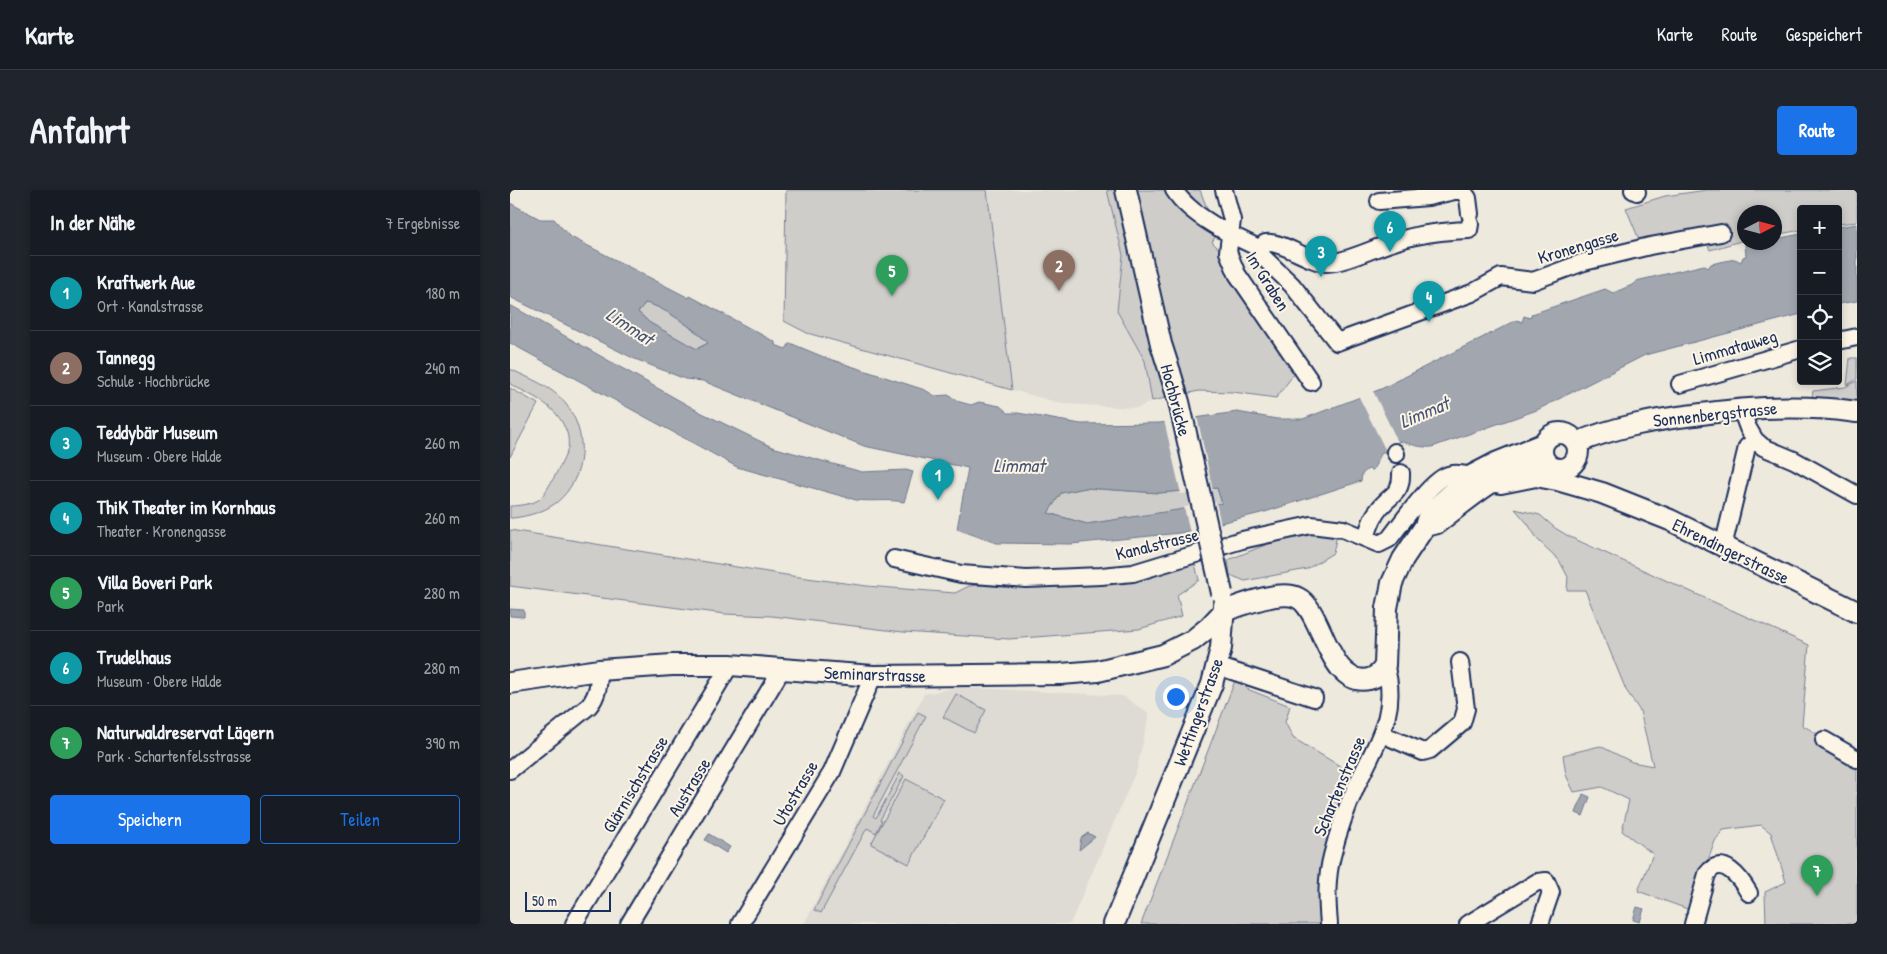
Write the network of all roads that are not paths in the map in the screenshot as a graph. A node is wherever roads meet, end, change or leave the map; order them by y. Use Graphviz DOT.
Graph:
graph roads {
  1 [pos="1126,190"];
  2 [pos="1174,190"];
  3 [pos="1224,190"];
  4 [pos="1461,190"];
  5 [pos="1409,195"];
  6 [pos="1379,201"];
  7 [pos="1231,233"];
  8 [pos="1721,233"];
  9 [pos="1261,249"];
  10 [pos="1857,337"];
  11 [pos="1842,340"];
  12 [pos="1797,350"];
  13 [pos="1311,382"];
  14 [pos="1680,384"];
  15 [pos="1741,409"];
  16 [pos="1857,412"];
  17 [pos="1755,440"];
  18 [pos="1577,450"];
  19 [pos="1554,464"];
  20 [pos="1401,473"];
  21 [pos="1471,476"];
  22 [pos="1492,481"];
  23 [pos="1602,494"];
  24 [pos="1857,495"];
  25 [pos="1424,526"];
  26 [pos="1366,538"];
  27 [pos="1723,547"];
  28 [pos="894,559"];
  29 [pos="1223,602"];
  30 [pos="1857,612"];
  31 [pos="1460,662"];
  32 [pos="730,665"];
  33 [pos="1385,665"];
  34 [pos="1217,666"];
  35 [pos="599,670"];
  36 [pos="782,670"];
  37 [pos="873,676"];
  38 [pos="510,683"];
  39 [pos="1314,698"];
  40 [pos="1382,734"];
  41 [pos="1824,740"];
  42 [pos="1857,759"];
  43 [pos="510,770"];
  44 [pos="1748,893"];
  45 [pos="574,924"];
  46 [pos="629,924"];
  47 [pos="740,924"];
  48 [pos="1114,924"];
  49 [pos="1329,924"];
  50 [pos="1468,924"];
  51 [pos="1540,924"];
  52 [pos="1693,924"];
  1 -- 29 [label="main road, Hochbrücke, bridge"];
  2 -- 7 [label="street"];
  3 -- 7 [label="street, Im Graben"];
  4 -- 5 [label="street"];
  4 -- 9 [label="street"];
  5 -- 6 [label="street"];
  7 -- 9 [label="street"];
  7 -- 13 [label="street, Im Graben"];
  8 -- 9 [label="street, Kronengasse"];
  10 -- 11 [label="street"];
  12 -- 14 [label="street, Limmatauweg"];
  15 -- 16 [label="main road, Sonnenbergstrasse"];
  15 -- 17 [label="street"];
  15 -- 18 [label="main road, Sonnenbergstrasse"];
  17 -- 24 [label="street"];
  17 -- 27 [label="street"];
  18 -- 19 [label="main road, Sonnenbergstrasse"];
  18 -- 19 [label="main road"];
  18 -- 23 [label="main road, Ehrendingerstrasse"];
  19 -- 21 [label="main road"];
  19 -- 22 [label="main road, Ehrendingerstrasse"];
  19 -- 22 [label="main road, Ehrendingerstrasse"];
  19 -- 23 [label="main road, Ehrendingerstrasse"];
  20 -- 26 [label="street"];
  21 -- 22 [label="street, Kanalstrasse"];
  21 -- 25 [label="main road"];
  21 -- 26 [label="street, Kanalstrasse"];
  22 -- 25 [label="main road, Ehrendingerstrasse"];
  23 -- 27 [label="main road, Ehrendingerstrasse"];
  25 -- 33 [label="main road"];
  26 -- 28 [label="street, Kanalstrasse"];
  27 -- 30 [label="main road, Ehrendingerstrasse"];
  29 -- 33 [label="main road"];
  29 -- 34 [label="main road, Wettingerstrasse"];
  29 -- 37 [label="main road, Seminarstrasse"];
  31 -- 40 [label="street"];
  32 -- 35 [label="main road, Seminarstrasse"];
  32 -- 36 [label="main road, Seminarstrasse"];
  32 -- 45 [label="street, Glärnischstrasse"];
  33 -- 40 [label="street, Schartenstrasse"];
  34 -- 39 [label="street"];
  34 -- 48 [label="main road, Wettingerstrasse"];
  35 -- 38 [label="main road, Seminarstrasse"];
  35 -- 43 [label="street"];
  36 -- 37 [label="main road, Seminarstrasse"];
  36 -- 46 [label="street, Austrasse"];
  37 -- 47 [label="street, Utostrasse"];
  40 -- 49 [label="street, Schartenstrasse"];
  41 -- 42 [label="street"];
  44 -- 52 [label="street"];
  50 -- 51 [label="street"];
}
